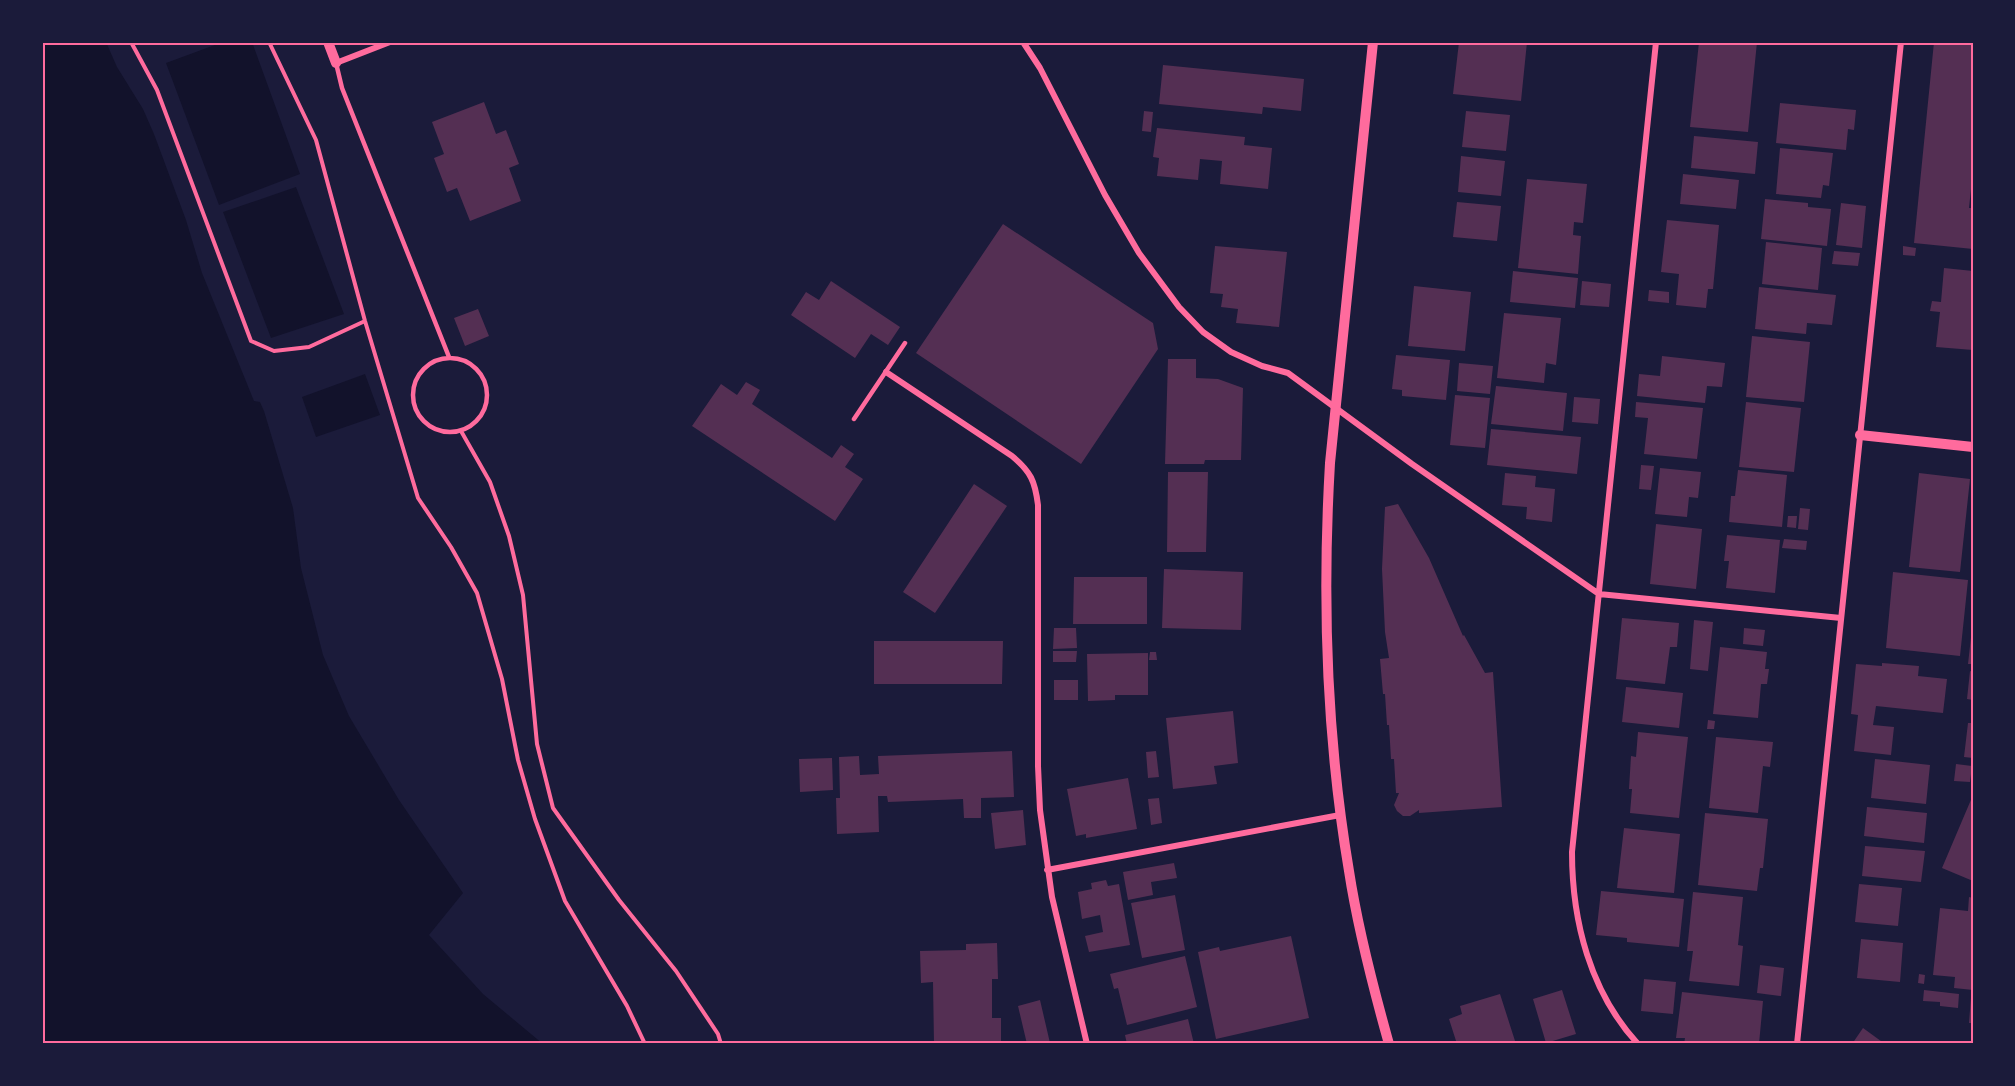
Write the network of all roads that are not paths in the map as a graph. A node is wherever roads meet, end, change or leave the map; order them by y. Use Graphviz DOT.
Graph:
graph roads {
  1 [pos="328,42"];
  2 [pos="390,42"];
  3 [pos="1023,42"];
  4 [pos="1373,42"];
  5 [pos="1656,42"];
  6 [pos="1901,42"];
  7 [pos="336,63"];
  8 [pos="905,343"];
  9 [pos="449,357"];
  10 [pos="886,372"];
  11 [pos="1336,409"];
  12 [pos="854,419"];
  13 [pos="1860,435"];
  14 [pos="1973,447"];
  15 [pos="1599,594"];
  16 [pos="1841,618"];
  17 [pos="1340,815"];
  18 [pos="1047,870"];
  19 [pos="1087,1044"];
  20 [pos="1389,1044"];
  21 [pos="1638,1044"];
  22 [pos="1797,1044"];
  1 -- 7 [label="street"];
  2 -- 7 [label="street"];
  3 -- 11 [label="street"];
  4 -- 11 [label="street"];
  5 -- 15 [label="street"];
  6 -- 13 [label="street"];
  7 -- 9 [label="lane"];
  8 -- 10 [label="lane"];
  9 -- 9 [label="lane"];
  10 -- 12 [label="lane"];
  10 -- 18 [label="street"];
  11 -- 15 [label="street"];
  11 -- 17 [label="street"];
  13 -- 14 [label="street"];
  13 -- 16 [label="street"];
  15 -- 16 [label="street"];
  15 -- 21 [label="street"];
  16 -- 22 [label="street"];
  17 -- 18 [label="street"];
  17 -- 20 [label="street"];
  18 -- 19 [label="street"];
}
